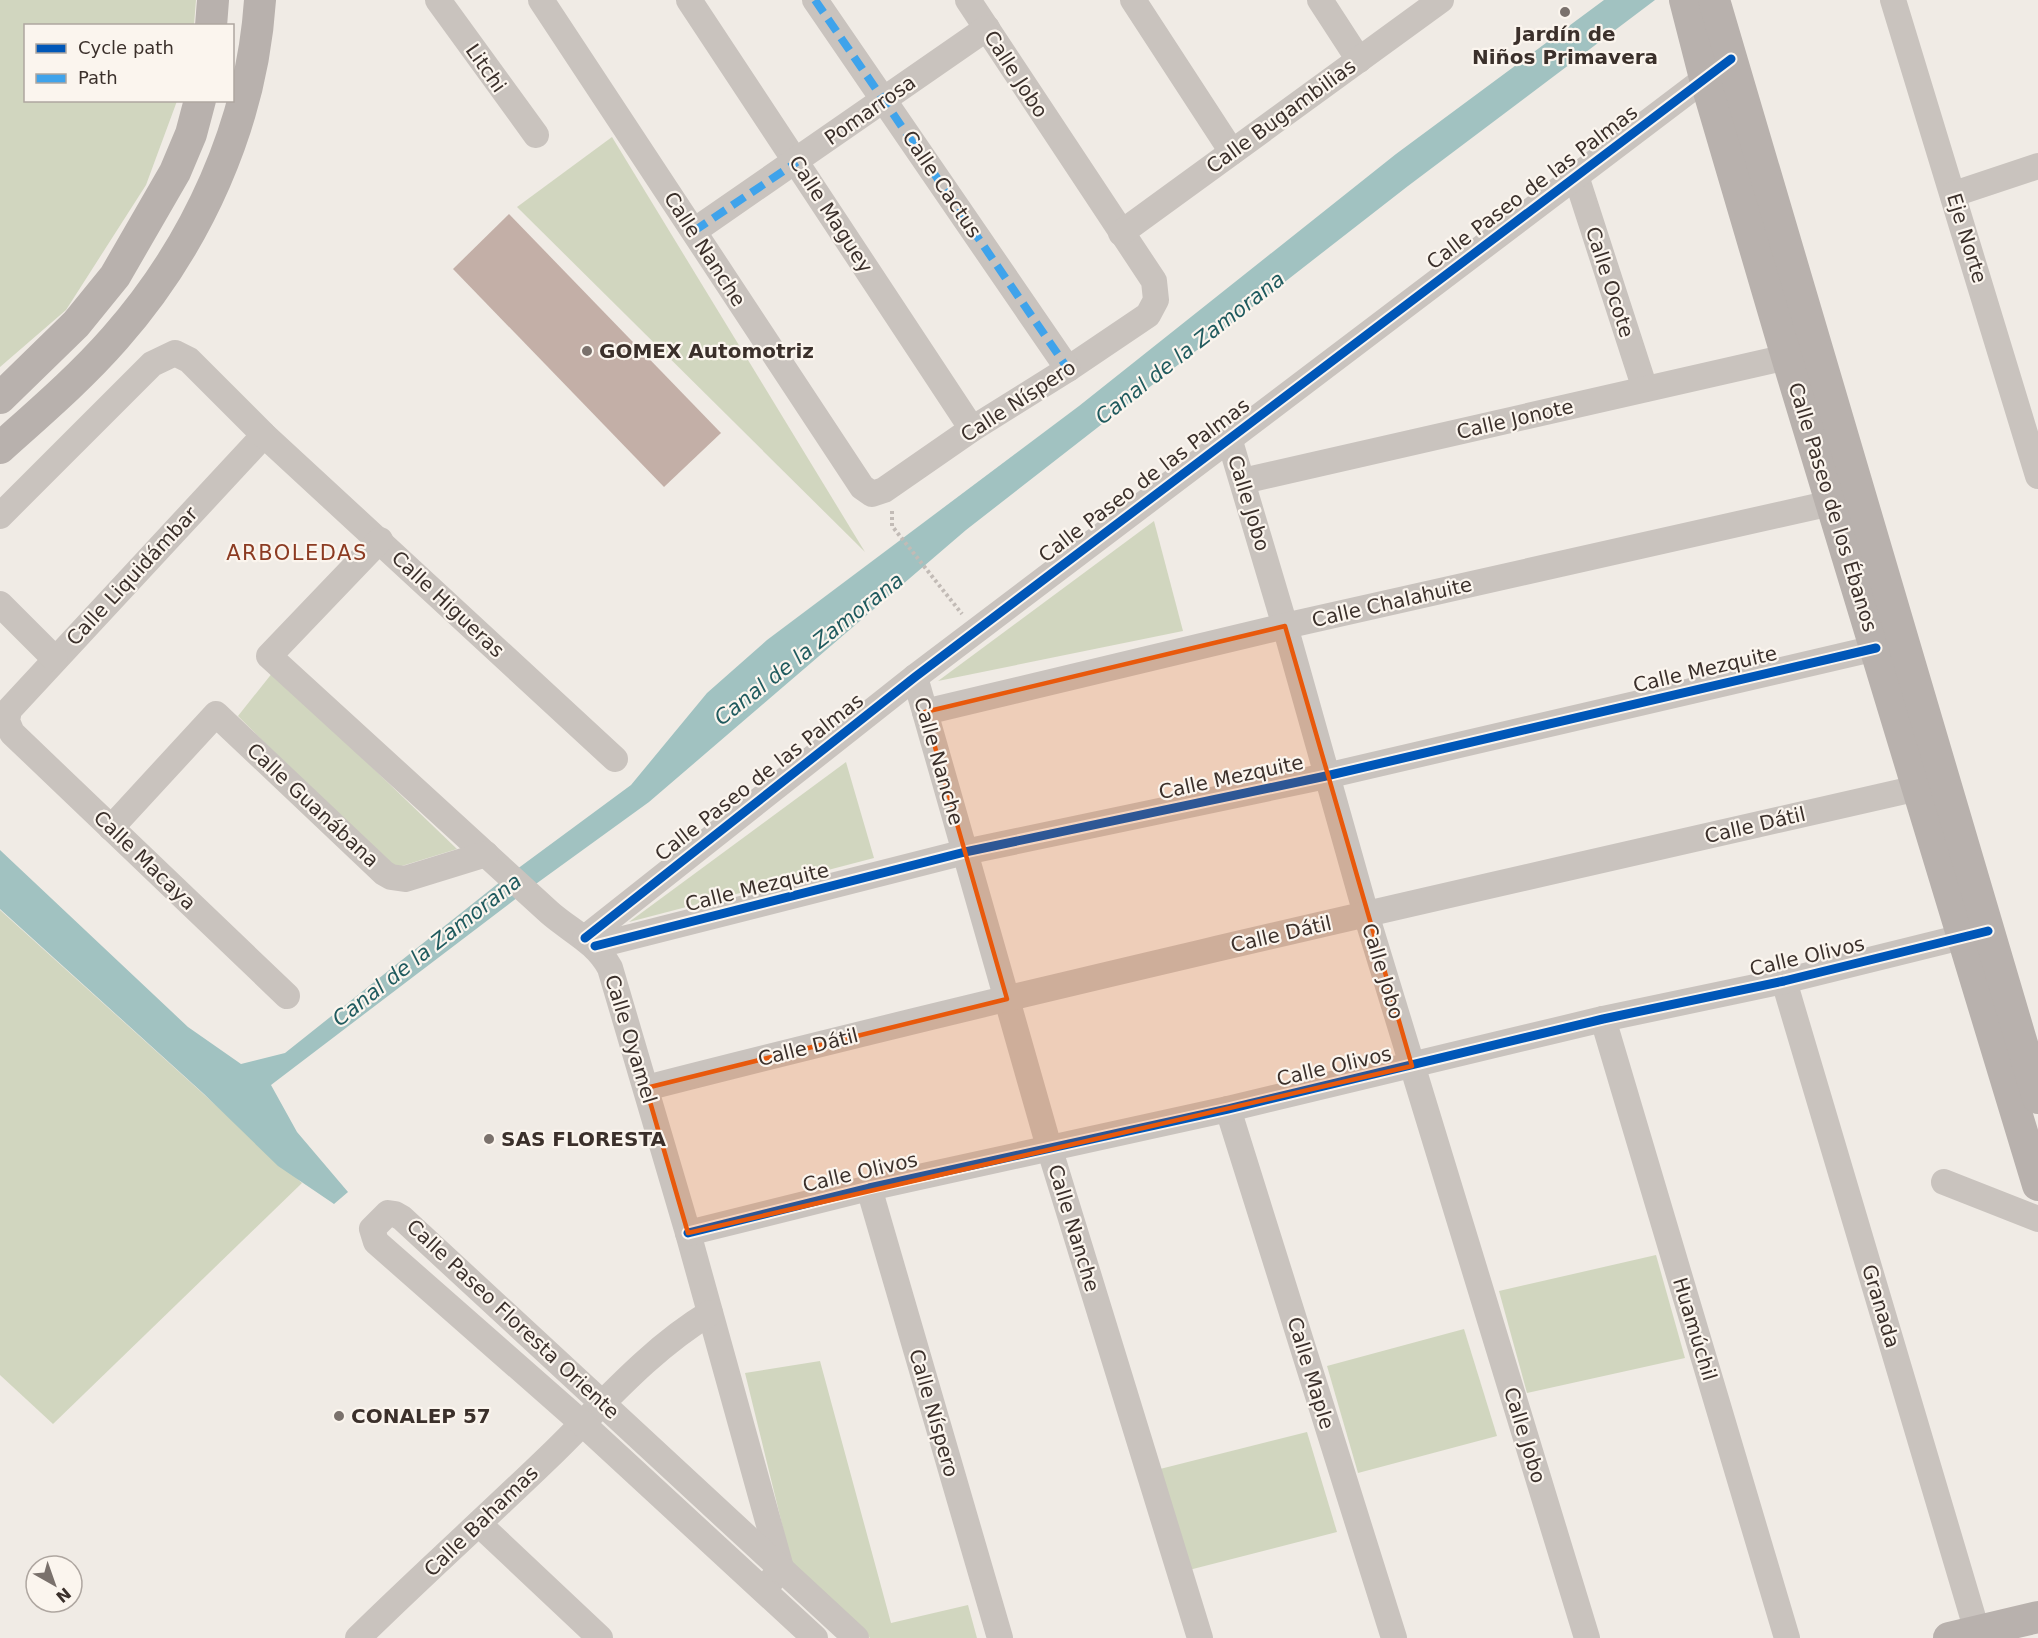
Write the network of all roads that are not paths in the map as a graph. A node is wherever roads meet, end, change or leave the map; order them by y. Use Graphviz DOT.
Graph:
graph roads {
  1 [pos="213,0"];
  2 [pos="260,0"];
  3 [pos="438,0"];
  4 [pos="541,0"];
  5 [pos="689,0"];
  6 [pos="815,0"];
  7 [pos="968,0"];
  8 [pos="1132,0"];
  9 [pos="1320,0"];
  10 [pos="1441,0"];
  11 [pos="1685,0"];
  12 [pos="1714,0"];
  13 [pos="1893,0"];
  14 [pos="211,24"];
  15 [pos="987,28"];
  16 [pos="1731,59"];
  17 [pos="1359,60"];
  18 [pos="1705,78"];
  19 [pos="885,100"];
  20 [pos="199,102"];
  21 [pos="536,135"];
  22 [pos="1232,152"];
  23 [pos="797,162"];
  24 [pos="2038,166"];
  25 [pos="1576,176"];
  26 [pos="1954,194"];
  27 [pos="694,231"];
  28 [pos="1121,233"];
  29 [pos="1156,300"];
  30 [pos="1787,357"];
  31 [pos="1068,369"];
  32 [pos="1645,389"];
  33 [pos="0,398"];
  34 [pos="972,429"];
  35 [pos="264,435"];
  36 [pos="1229,438"];
  37 [pos="0,448"];
  38 [pos="2038,476"];
  39 [pos="1243,481"];
  40 [pos="878,492"];
  41 [pos="1846,500"];
  42 [pos="0,516"];
  43 [pos="380,540"];
  44 [pos="0,604"];
  45 [pos="1285,626"];
  46 [pos="1876,648"];
  47 [pos="55,659"];
  48 [pos="915,677"];
  49 [pos="925,712"];
  50 [pos="7,721"];
  51 [pos="615,759"];
  52 [pos="1326,776"];
  53 [pos="1918,788"];
  54 [pos="111,828"];
  55 [pos="965,852"];
  56 [pos="486,854"];
  57 [pos="1366,914"];
  58 [pos="1976,934"];
  59 [pos="590,942"];
  60 [pos="1784,981"];
  61 [pos="287,996"];
  62 [pos="1007,999"];
  63 [pos="1603,1019"];
  64 [pos="1412,1066"];
  65 [pos="646,1088"];
  66 [pos="2038,1098"];
  67 [pos="1228,1109"];
  68 [pos="1049,1147"];
  69 [pos="1944,1182"];
  70 [pos="2038,1185"];
  71 [pos="869,1188"];
  72 [pos="2038,1218"];
  73 [pos="688,1233"];
  74 [pos="710,1313"];
  75 [pos="604,1403"];
  76 [pos="583,1424"];
  77 [pos="479,1524"];
  78 [pos="781,1568"];
  79 [pos="764,1590"];
  80 [pos="2038,1617"];
  81 [pos="372,1633"];
  82 [pos="1963,1634"];
  83 [pos="600,1638"];
  84 [pos="815,1638"];
  85 [pos="856,1638"];
  86 [pos="1000,1638"];
  87 [pos="1200,1638"];
  88 [pos="1394,1638"];
  89 [pos="1587,1638"];
  90 [pos="1787,1638"];
  1 -- 14 [label="main road"];
  2 -- 37 [label="main road"];
  3 -- 21 [label="street, Litchi"];
  4 -- 27 [label="street, Calle Nanche"];
  5 -- 23 [label="street, Calle Maguey"];
  6 -- 19 [label="street, Calle Cactus"];
  7 -- 15 [label="street, Calle Jobo"];
  8 -- 22 [label="street"];
  9 -- 17 [label="street"];
  10 -- 17 [label="street, Calle Bugambilias"];
  11 -- 18 [label="main road, Calle Paseo de los Ébanos"];
  12 -- 16 [label="main road, Calle Paseo de los Ébanos"];
  13 -- 26 [label="street, Eje Norte"];
  15 -- 19 [label="street, Pomarrosa"];
  15 -- 28 [label="street, Calle Jobo"];
  16 -- 18 [label="street, Calle Paseo de las Palmas"];
  16 -- 41 [label="main road, Calle Paseo de los Ébanos"];
  17 -- 22 [label="street, Calle Bugambilias"];
  18 -- 25 [label="street, Calle Paseo de las Palmas"];
  18 -- 30 [label="main road, Calle Paseo de los Ébanos"];
  19 -- 23 [label="street, Pomarrosa"];
  19 -- 31 [label="street, Calle Cactus"];
  20 -- 33 [label="main road"];
  22 -- 28 [label="street, Calle Bugambilias"];
  23 -- 27 [label="street, Pomarrosa"];
  23 -- 34 [label="street, Calle Maguey"];
  24 -- 26 [label="street"];
  25 -- 32 [label="street, Calle Ocote"];
  25 -- 36 [label="street, Calle Paseo de las Palmas"];
  26 -- 38 [label="street, Eje Norte"];
  27 -- 40 [label="street, Calle Nanche"];
  28 -- 29 [label="street, Calle Jobo"];
  29 -- 31 [label="street, Calle Níspero"];
  30 -- 32 [label="street, Calle Jonote"];
  30 -- 41 [label="main road, Calle Paseo de los Ébanos"];
  31 -- 34 [label="street, Calle Níspero"];
  32 -- 39 [label="street, Calle Jonote"];
  34 -- 40 [label="street, Calle Níspero"];
  35 -- 42 [label="street, Calle Higueras"];
  35 -- 43 [label="street, Calle Higueras"];
  35 -- 47 [label="street, Calle Liquidámbar"];
  36 -- 39 [label="street, Calle Jobo"];
  36 -- 48 [label="street, Calle Paseo de las Palmas"];
  39 -- 45 [label="street, Calle Jobo"];
  41 -- 45 [label="street, Calle Chalahuite"];
  41 -- 46 [label="main road, Calle Paseo de los Ébanos"];
  41 -- 58 [label="main road, Calle Paseo de los Ébanos"];
  43 -- 51 [label="street, Calle Higueras"];
  43 -- 56 [label="street, Calle Oyamel"];
  44 -- 47 [label="street"];
  45 -- 49 [label="street, Calle Chalahuite"];
  45 -- 52 [label="street, Calle Jobo"];
  46 -- 52 [label="street, Calle Mezquite"];
  46 -- 53 [label="main road, Calle Paseo de los Ébanos"];
  47 -- 50 [label="street, Calle Liquidámbar"];
  48 -- 49 [label="street, Calle Nanche"];
  48 -- 59 [label="street, Calle Paseo de las Palmas"];
  49 -- 55 [label="street, Calle Nanche"];
  50 -- 54 [label="street, Calle Macaya"];
  52 -- 55 [label="street, Calle Mezquite"];
  52 -- 57 [label="street, Calle Jobo"];
  53 -- 57 [label="street, Calle Dátil"];
  53 -- 58 [label="main road, Calle Paseo de los Ébanos"];
  54 -- 56 [label="street, Calle Guanábana"];
  54 -- 61 [label="street, Calle Macaya"];
  55 -- 59 [label="street, Calle Mezquite"];
  55 -- 62 [label="street, Calle Nanche"];
  56 -- 59 [label="street, Calle Oyamel"];
  57 -- 62 [label="street, Calle Dátil"];
  57 -- 64 [label="street, Calle Jobo"];
  58 -- 60 [label="street, Calle Olivos"];
  58 -- 66 [label="main road, Calle Paseo de los Ébanos"];
  58 -- 70 [label="main road, Calle Paseo de los Ébanos"];
  59 -- 65 [label="street, Calle Oyamel"];
  60 -- 63 [label="street, Calle Olivos"];
  60 -- 82 [label="street, Granada"];
  62 -- 65 [label="street, Calle Dátil"];
  62 -- 68 [label="street, Calle Nanche"];
  63 -- 64 [label="street, Calle Olivos"];
  63 -- 90 [label="street, Huamúchil"];
  64 -- 67 [label="street, Calle Olivos"];
  64 -- 89 [label="street, Calle Jobo"];
  65 -- 73 [label="street, Calle Oyamel"];
  67 -- 68 [label="street, Calle Olivos"];
  67 -- 88 [label="street, Calle Maple"];
  68 -- 71 [label="street, Calle Olivos"];
  68 -- 87 [label="street, Calle Nanche"];
  69 -- 72 [label="street"];
  71 -- 73 [label="street, Calle Olivos"];
  71 -- 86 [label="street, Calle Níspero"];
  73 -- 74 [label="street, Calle Oyamel"];
  74 -- 75 [label="street"];
  74 -- 78 [label="street, Calle Oyamel"];
  75 -- 76 [label="street, Calle Bahamas"];
  75 -- 76 [label="street, Calle Paseo Floresta Oriente"];
  75 -- 78 [label="street, Calle Paseo Floresta Oriente"];
  76 -- 77 [label="street, Calle Bahamas"];
  76 -- 79 [label="street, Calle Paseo Floresta Oriente"];
  77 -- 81 [label="street, Calle Bahamas"];
  77 -- 83 [label="street"];
  78 -- 79 [label="street"];
  78 -- 85 [label="street, Calle Paseo Floresta Oriente"];
  79 -- 84 [label="street, Calle Paseo Floresta Oriente"];
  80 -- 82 [label="main road"];
}
